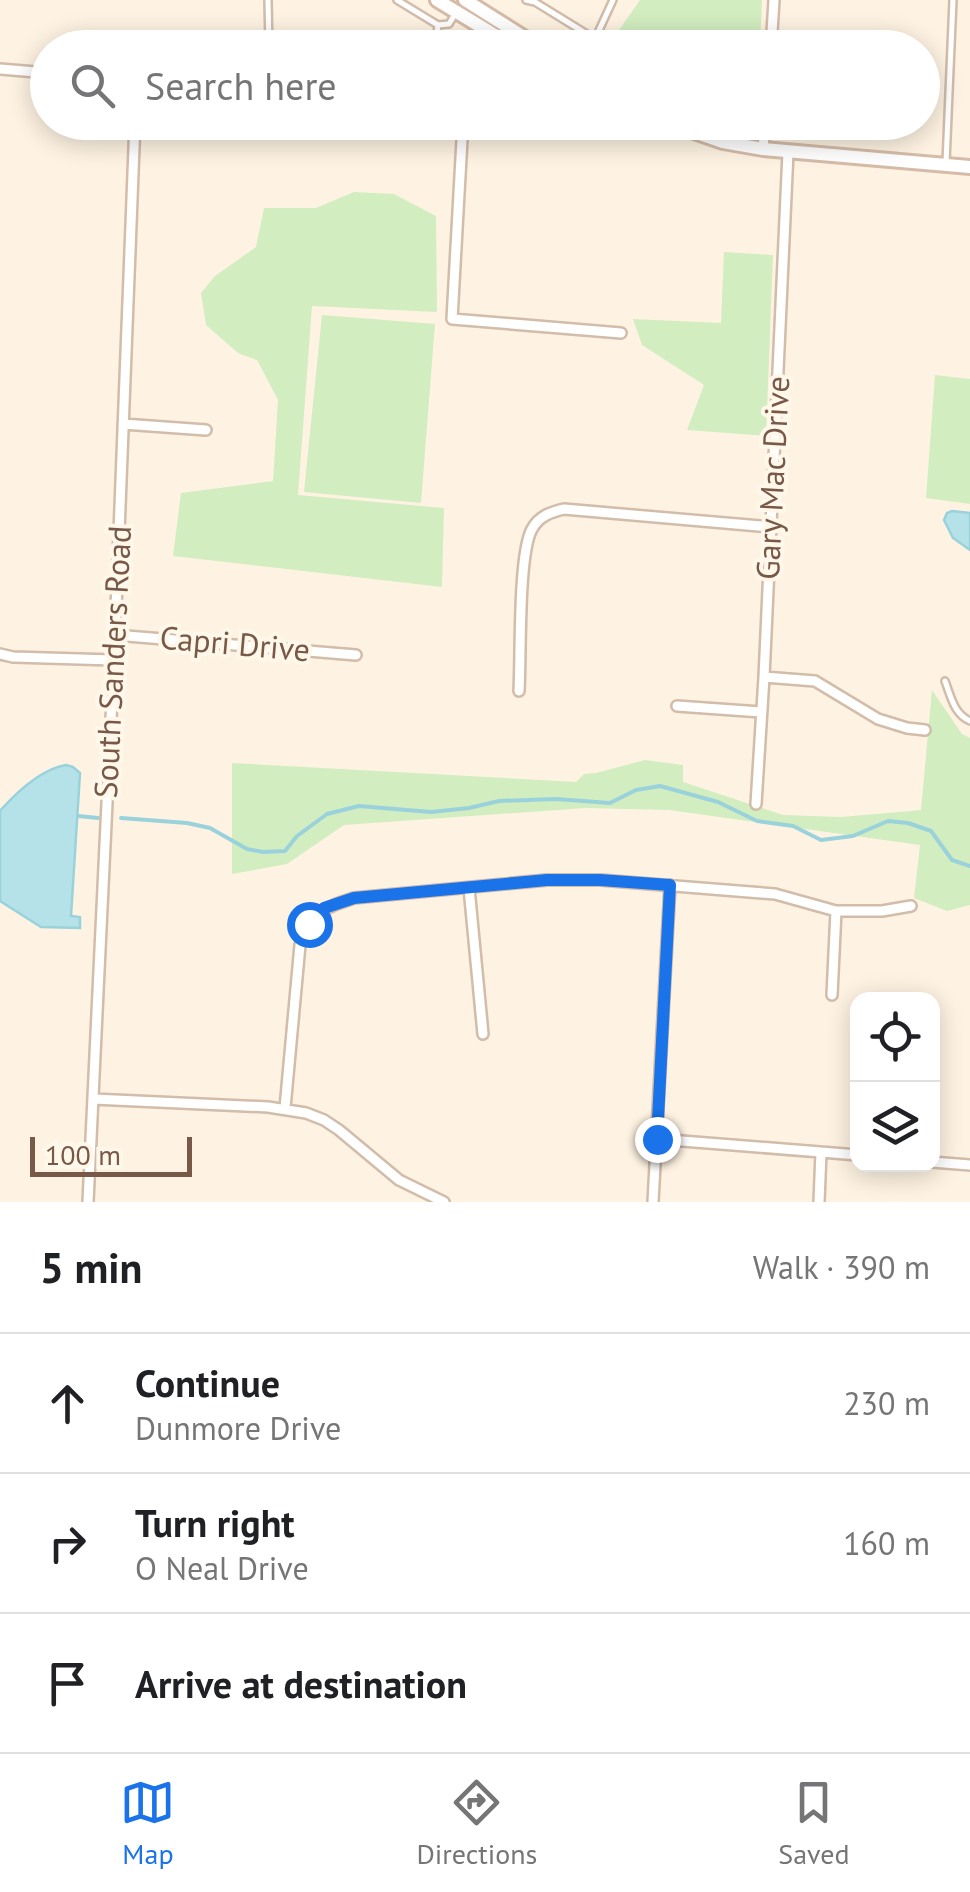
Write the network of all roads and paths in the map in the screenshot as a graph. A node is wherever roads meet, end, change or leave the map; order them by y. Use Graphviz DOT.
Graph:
graph roads {
  1 [pos="268,0"];
  2 [pos="397,0"];
  3 [pos="438,0"];
  4 [pos="526,0"];
  5 [pos="613,0"];
  6 [pos="774,0"];
  7 [pos="953,0"];
  8 [pos="535,1"];
  9 [pos="461,6"];
  10 [pos="438,25"];
  11 [pos="269,30"];
  12 [pos="437,30"];
  13 [pos="492,30"];
  14 [pos="507,30"];
  15 [pos="581,30"];
  16 [pos="599,30"];
  17 [pos="772,30"];
  18 [pos="0,70"];
  19 [pos="30,72"];
  20 [pos="135,140"];
  21 [pos="462,140"];
  22 [pos="717,140"];
  23 [pos="764,140"];
  24 [pos="763,150"];
  25 [pos="788,152"];
  26 [pos="946,165"];
  27 [pos="970,167"];
  28 [pos="621,333"];
  29 [pos="123,424"];
  30 [pos="206,430"];
  31 [pos="771,527"];
  32 [pos="115,635"];
  33 [pos="0,654"];
  34 [pos="356,655"];
  35 [pos="113,660"];
  36 [pos="764,677"];
  37 [pos="945,681"];
  38 [pos="519,691"];
  39 [pos="677,706"];
  40 [pos="761,712"];
  41 [pos="970,722"];
  42 [pos="925,730"];
  43 [pos="756,804"];
  44 [pos="670,885"];
  45 [pos="469,888"];
  46 [pos="911,906"];
  47 [pos="836,911"];
  48 [pos="832,995"];
  49 [pos="482,1034"];
  50 [pos="93,1099"];
  51 [pos="285,1108"];
  52 [pos="657,1139"];
  53 [pos="821,1152"];
  54 [pos="850,1154"];
  55 [pos="940,1163"];
  56 [pos="970,1166"];
  57 [pos="88,1202"];
  58 [pos="444,1202"];
  59 [pos="653,1202"];
  60 [pos="819,1202"];
  1 -- 11 [label="lane"];
  2 -- 10 [label="lane"];
  3 -- 9 [label="street"];
  4 -- 8 [label="lane"];
  5 -- 16 [label="lane"];
  6 -- 17 [label="street"];
  7 -- 26 [label="lane"];
  8 -- 15 [label="lane"];
  9 -- 10 [label="lane"];
  9 -- 13 [label="street"];
  9 -- 14 [label="street"];
  10 -- 12 [label="lane"];
  18 -- 19 [label="street"];
  20 -- 29 [label="street, South Sanders Road"];
  21 -- 28 [label="street"];
  22 -- 24 [label="street"];
  23 -- 24 [label="street"];
  24 -- 25 [label="street"];
  25 -- 26 [label="street"];
  25 -- 31 [label="street, Gary Mac Drive"];
  26 -- 27 [label="street"];
  29 -- 30 [label="street"];
  29 -- 32 [label="street, South Sanders Road"];
  31 -- 36 [label="street, Gary Mac Drive"];
  31 -- 38 [label="street"];
  32 -- 34 [label="street, Capri Drive"];
  32 -- 35 [label="street, South Sanders Road"];
  33 -- 35 [label="street, Capri Drive"];
  35 -- 50 [label="street, South Sanders Road"];
  36 -- 40 [label="street, Gary Mac Drive"];
  36 -- 42 [label="street"];
  37 -- 41 [label="lane"];
  39 -- 40 [label="street"];
  40 -- 43 [label="street, Gary Mac Drive"];
  44 -- 45 [label="street"];
  44 -- 47 [label="street"];
  44 -- 52 [label="street"];
  45 -- 49 [label="street"];
  45 -- 51 [label="street"];
  46 -- 47 [label="street"];
  47 -- 48 [label="street"];
  50 -- 51 [label="street"];
  50 -- 57 [label="street, South Sanders Road"];
  51 -- 58 [label="street"];
  52 -- 53 [label="street"];
  52 -- 59 [label="street"];
  53 -- 54 [label="street"];
  53 -- 60 [label="street"];
  55 -- 56 [label="street"];
}
